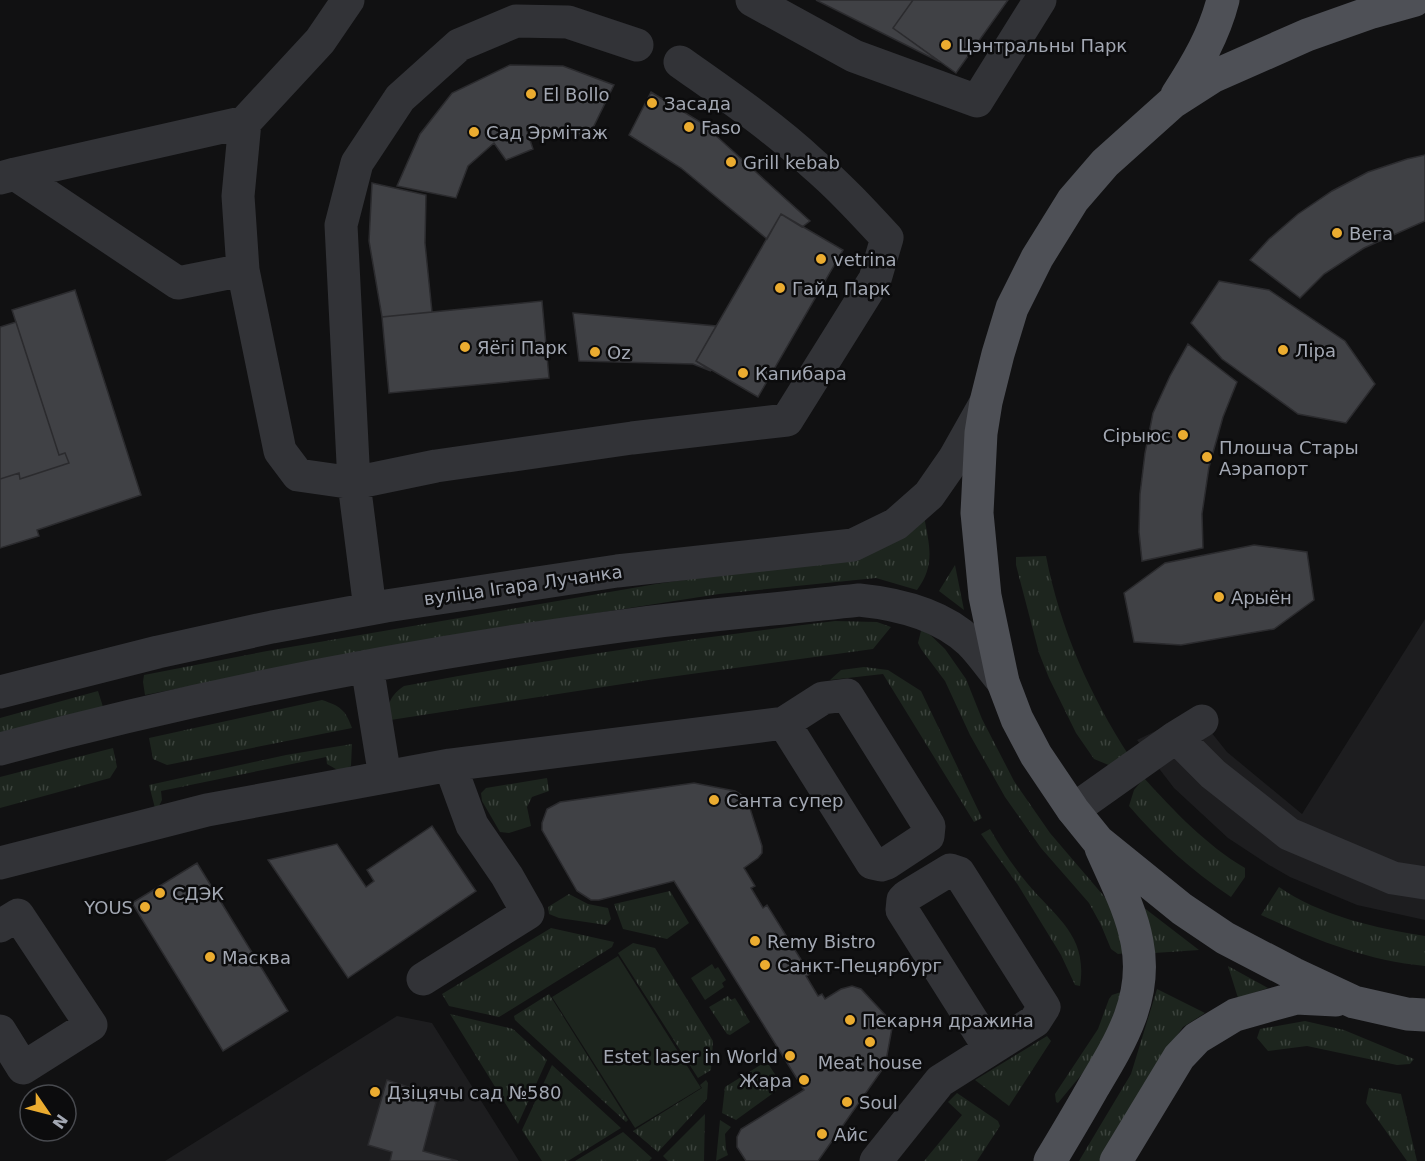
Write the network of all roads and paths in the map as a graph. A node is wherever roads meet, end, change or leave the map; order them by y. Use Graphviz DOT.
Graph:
graph roads {
  1 [pos="348,0"];
  2 [pos="752,0"];
  3 [pos="1040,0"];
  4 [pos="1224,0"];
  5 [pos="1415,0"];
  6 [pos="637,45"];
  7 [pos="680,62"];
  8 [pos="1173,102"];
  9 [pos="245,122"];
  10 [pos="7,176"];
  11 [pos="243,270"];
  12 [pos="986,402"];
  13 [pos="354,483"];
  14 [pos="370,609"];
  15 [pos="367,666"];
  16 [pos="1003,682"];
  17 [pos="0,692"];
  18 [pos="784,723"];
  19 [pos="0,749"];
  20 [pos="450,765"];
  21 [pos="385,777"];
  22 [pos="1072,810"];
  23 [pos="1098,841"];
  24 [pos="0,863"];
  25 [pos="1425,883"];
  26 [pos="0,926"];
  27 [pos="423,979"];
  28 [pos="1354,1002"];
  29 [pos="1425,1015"];
  30 [pos="0,1031"];
  31 [pos="990,1049"];
  32 [pos="1124,1158"];
  33 [pos="876,1161"];
  34 [pos="1050,1161"];
  1 -- 9 [label="street"];
  2 -- 3 [label="street"];
  4 -- 8 [label="main road"];
  5 -- 8 [label="main road"];
  6 -- 13 [label="street"];
  7 -- 13 [label="street"];
  8 -- 12 [label="main road"];
  9 -- 10 [label="street"];
  9 -- 11 [label="street"];
  10 -- 11 [label="street"];
  11 -- 13 [label="street"];
  12 -- 14 [label="street, вуліца Ігара Лучанка"];
  12 -- 16 [label="main road"];
  13 -- 14 [label="street"];
  14 -- 17 [label="street, вуліца Ігара Лучанка"];
  15 -- 16 [label="street"];
  15 -- 19 [label="street"];
  15 -- 21 [label="street"];
  16 -- 22 [label="main road"];
  18 -- 18 [label="street"];
  18 -- 20 [label="street"];
  20 -- 21 [label="street"];
  20 -- 27 [label="street"];
  21 -- 24 [label="street"];
  22 -- 23 [label="main road"];
  22 -- 25 [label="street"];
  23 -- 28 [label="main road"];
  23 -- 34 [label="main road"];
  26 -- 30 [label="street"];
  28 -- 29 [label="main road"];
  28 -- 32 [label="main road"];
  31 -- 31 [label="street"];
  31 -- 33 [label="street"];
}
